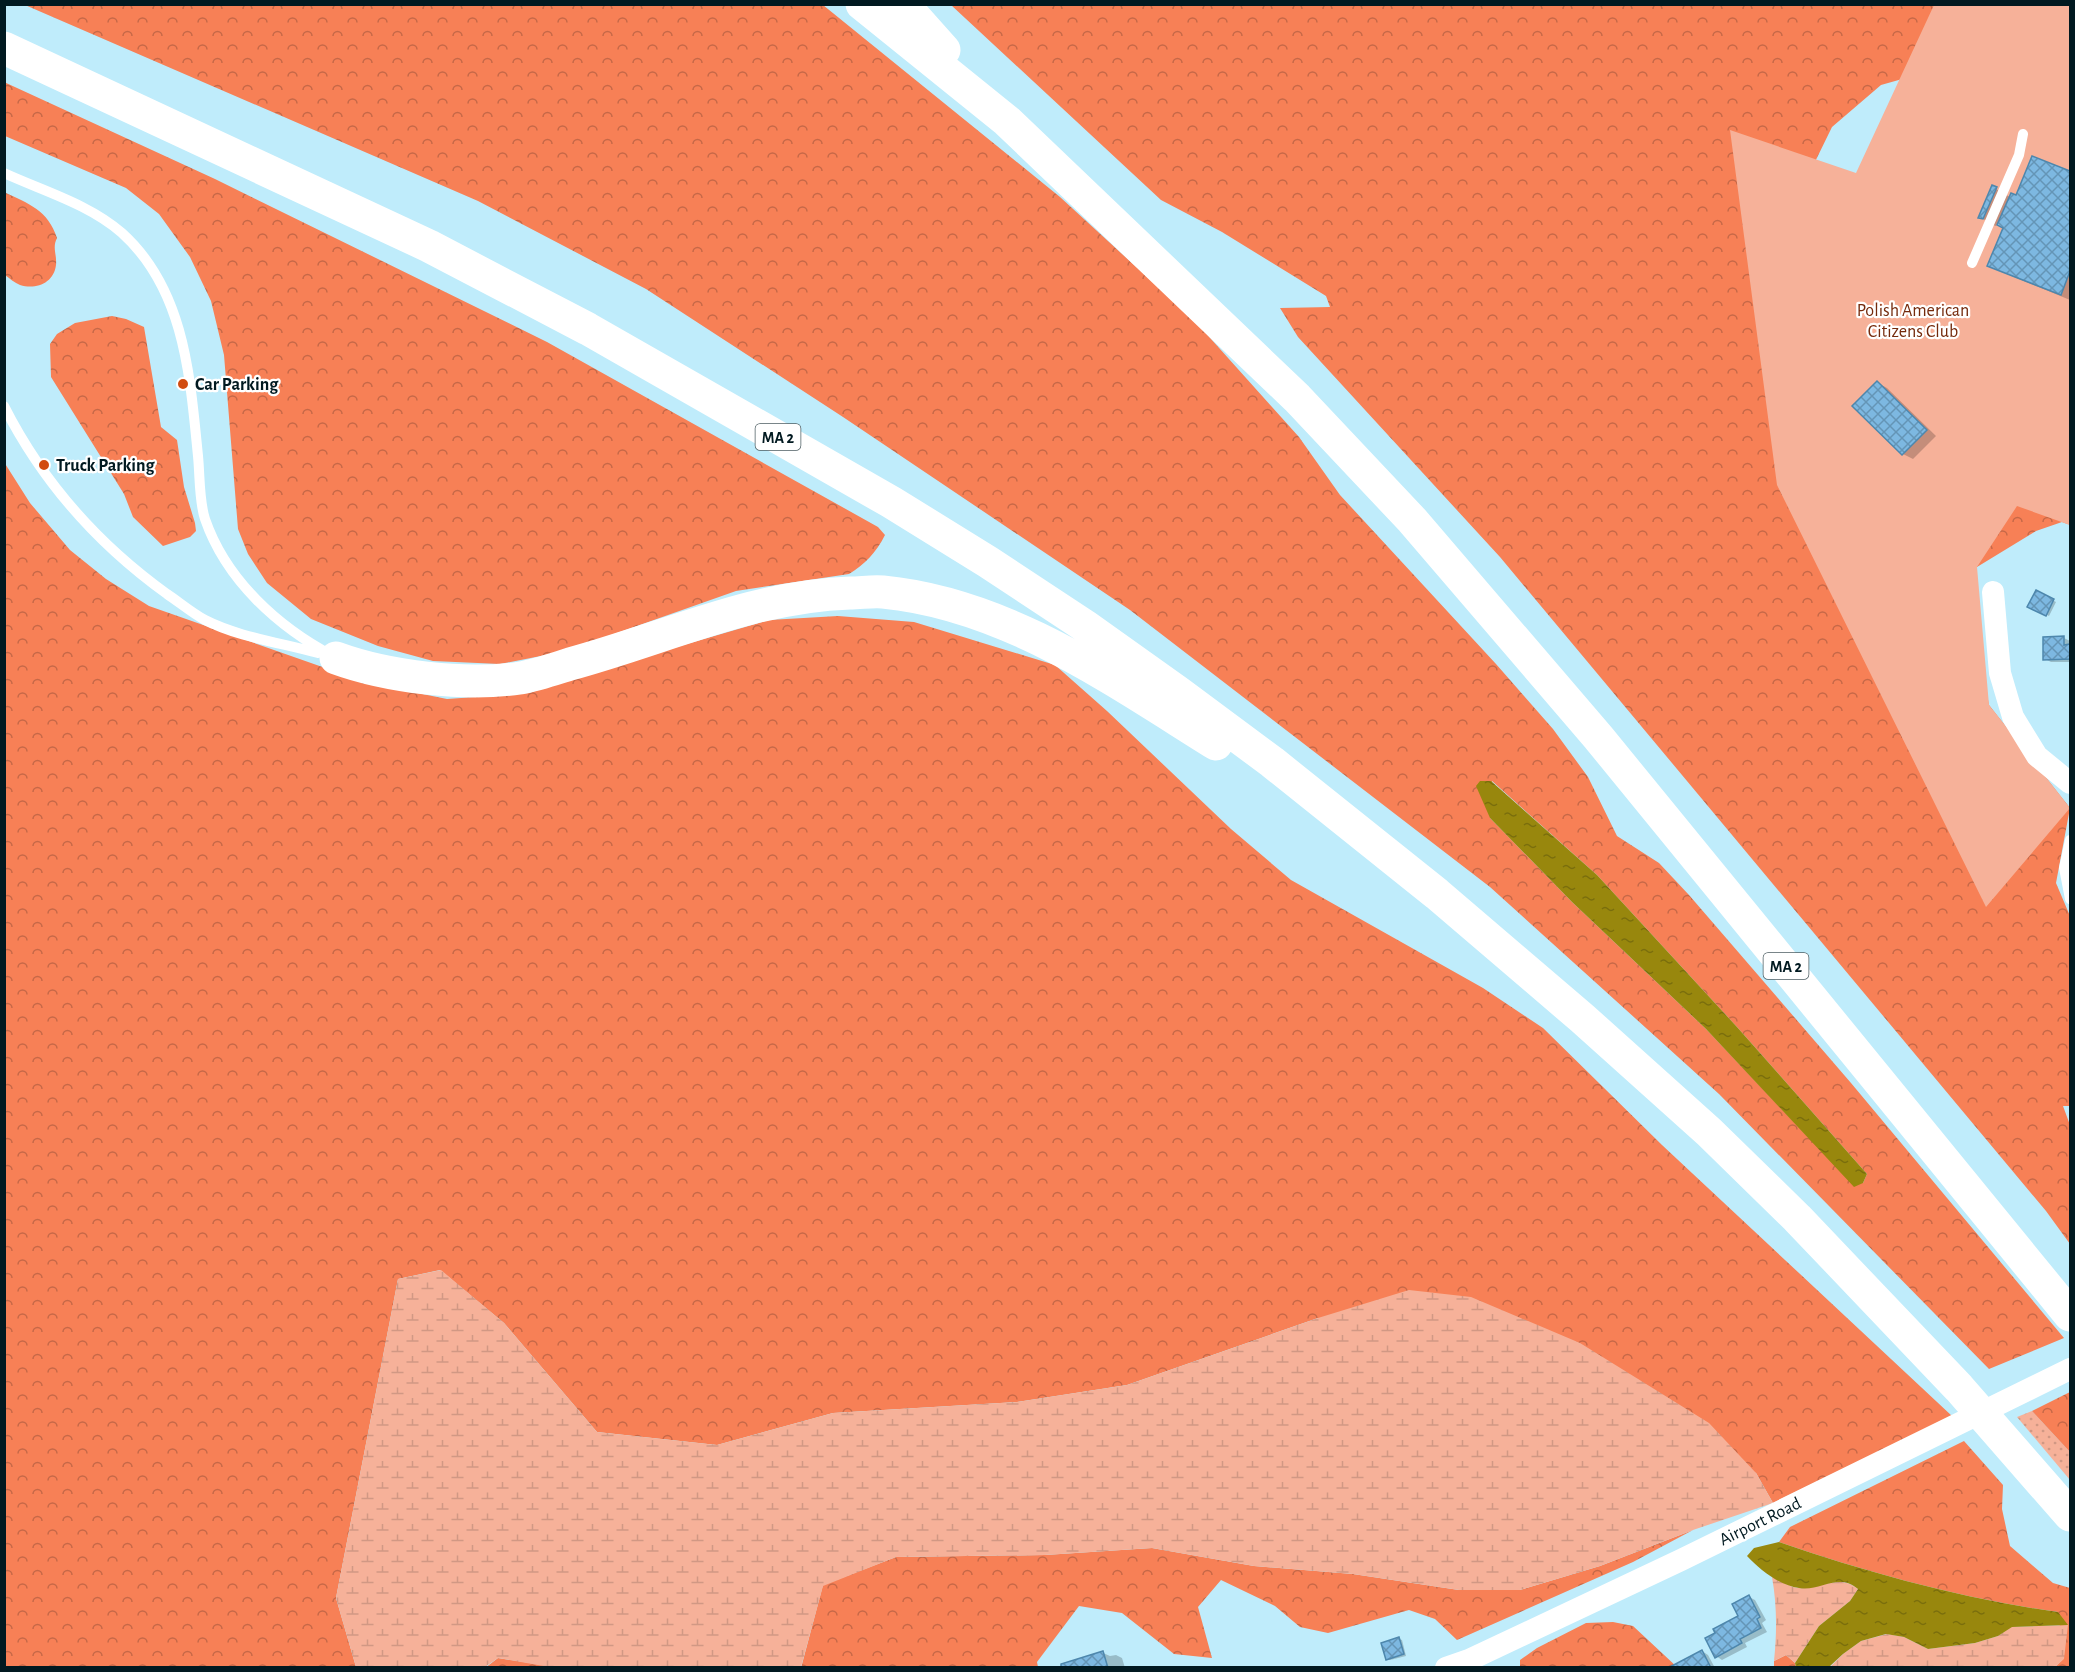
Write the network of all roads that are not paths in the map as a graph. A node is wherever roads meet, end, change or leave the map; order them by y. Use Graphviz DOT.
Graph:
graph roads {
  1 [pos="862,4"];
  2 [pos="903,4"];
  3 [pos="4,48"];
  4 [pos="1007,121"];
  5 [pos="2023,134"];
  6 [pos="4,173"];
  7 [pos="1972,263"];
  8 [pos="4,406"];
  9 [pos="1993,592"];
  10 [pos="336,658"];
  11 [pos="2070,783"];
  12 [pos="2070,840"];
  13 [pos="1372,841"];
  14 [pos="2070,899"];
  15 [pos="2070,1315"];
  16 [pos="2070,1369"];
  17 [pos="2070,1515"];
  18 [pos="1470,1664"];
  19 [pos="1446,1668"];
  1 -- 4 [label="highway, MA 2"];
  2 -- 4 [label="highway"];
  3 -- 13 [label="highway, MA 2"];
  4 -- 15 [label="highway, MA 2"];
  5 -- 7 [label="lane"];
  6 -- 10 [label="lane"];
  8 -- 10 [label="lane"];
  9 -- 11 [label="street"];
  10 -- 13 [label="highway"];
  12 -- 14 [label="lane"];
  13 -- 17 [label="highway, MA 2"];
  16 -- 18 [label="street, Airport Road"];
  18 -- 19 [label="street, Airport Road"];
}
